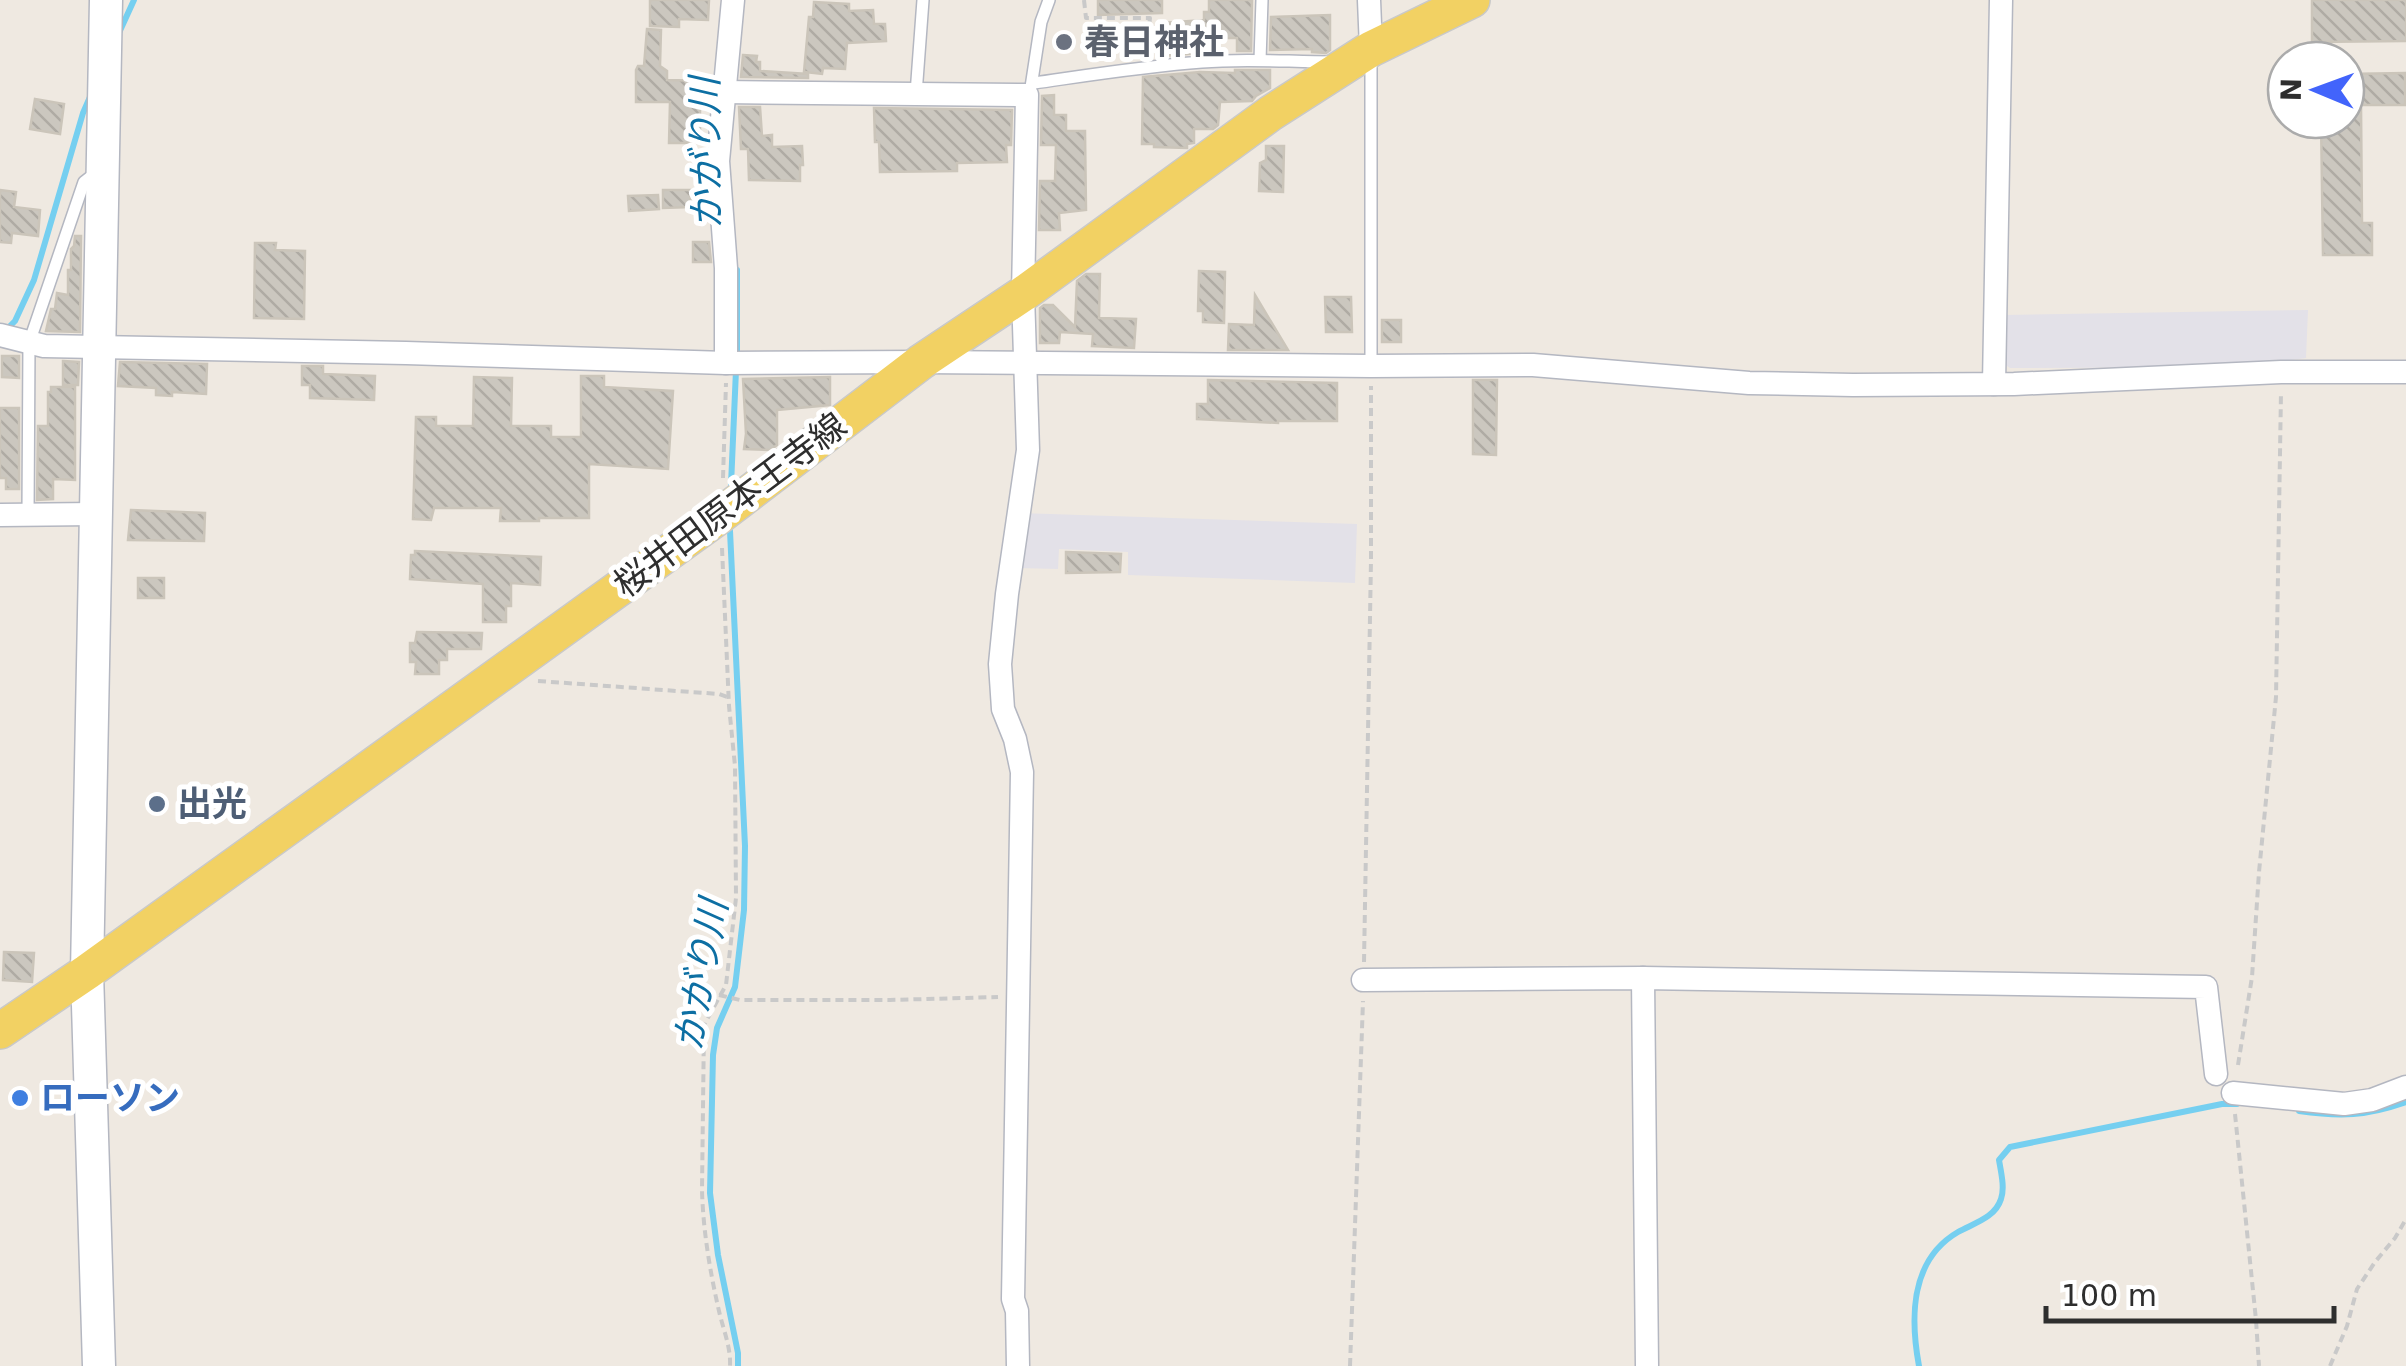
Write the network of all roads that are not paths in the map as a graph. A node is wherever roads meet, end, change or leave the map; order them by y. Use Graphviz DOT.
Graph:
graph roads {
  1 [pos="106,0"];
  2 [pos="733,0"];
  3 [pos="923,0"];
  4 [pos="1050,0"];
  5 [pos="1262,0"];
  6 [pos="1370,0"];
  7 [pos="1472,0"];
  8 [pos="2000,0"];
  9 [pos="1361,56"];
  10 [pos="1260,60"];
  11 [pos="1030,89"];
  12 [pos="723,92"];
  13 [pos="916,94"];
  14 [pos="102,167"];
  15 [pos="1022,294"];
  16 [pos="0,335"];
  17 [pos="28,342"];
  18 [pos="98,348"];
  19 [pos="921,362"];
  20 [pos="726,363"];
  21 [pos="1024,364"];
  22 [pos="1371,366"];
  23 [pos="2406,372"];
  24 [pos="1994,384"];
  25 [pos="0,514"];
  26 [pos="95,514"];
  27 [pos="28,515"];
  28 [pos="87,972"];
  29 [pos="1643,978"];
  30 [pos="1363,980"];
  31 [pos="0,1032"];
  32 [pos="2216,1074"];
  33 [pos="2406,1087"];
  34 [pos="2234,1103"];
  35 [pos="98,1366"];
  36 [pos="1018,1366"];
  37 [pos="1647,1366"];
  1 -- 14 [label="street"];
  2 -- 12 [label="street"];
  3 -- 13 [label="lane"];
  4 -- 11 [label="lane"];
  5 -- 10 [label="lane"];
  6 -- 9 [label="street"];
  7 -- 9 [label="main road, 桜井田原本王寺線"];
  8 -- 24 [label="street"];
  9 -- 10 [label="lane"];
  9 -- 15 [label="main road, 桜井田原本王寺線"];
  9 -- 22 [label="lane"];
  10 -- 11 [label="lane"];
  11 -- 13 [label="street"];
  11 -- 15 [label="street"];
  12 -- 13 [label="street"];
  12 -- 20 [label="street"];
  14 -- 17 [label="lane"];
  14 -- 18 [label="street"];
  15 -- 19 [label="main road, 桜井田原本王寺線"];
  15 -- 21 [label="street"];
  16 -- 17 [label="street"];
  17 -- 18 [label="street"];
  17 -- 27 [label="lane"];
  18 -- 20 [label="street"];
  18 -- 26 [label="street"];
  19 -- 20 [label="street"];
  19 -- 21 [label="street"];
  19 -- 28 [label="main road, 桜井田原本王寺線"];
  21 -- 22 [label="street"];
  21 -- 36 [label="street"];
  22 -- 24 [label="street"];
  23 -- 24 [label="street"];
  25 -- 27 [label="street"];
  26 -- 27 [label="street"];
  26 -- 28 [label="street"];
  28 -- 31 [label="main road, 桜井田原本王寺線"];
  28 -- 35 [label="street"];
  29 -- 30 [label="street"];
  29 -- 32 [label="street"];
  29 -- 37 [label="street"];
  33 -- 34 [label="street"];
}
